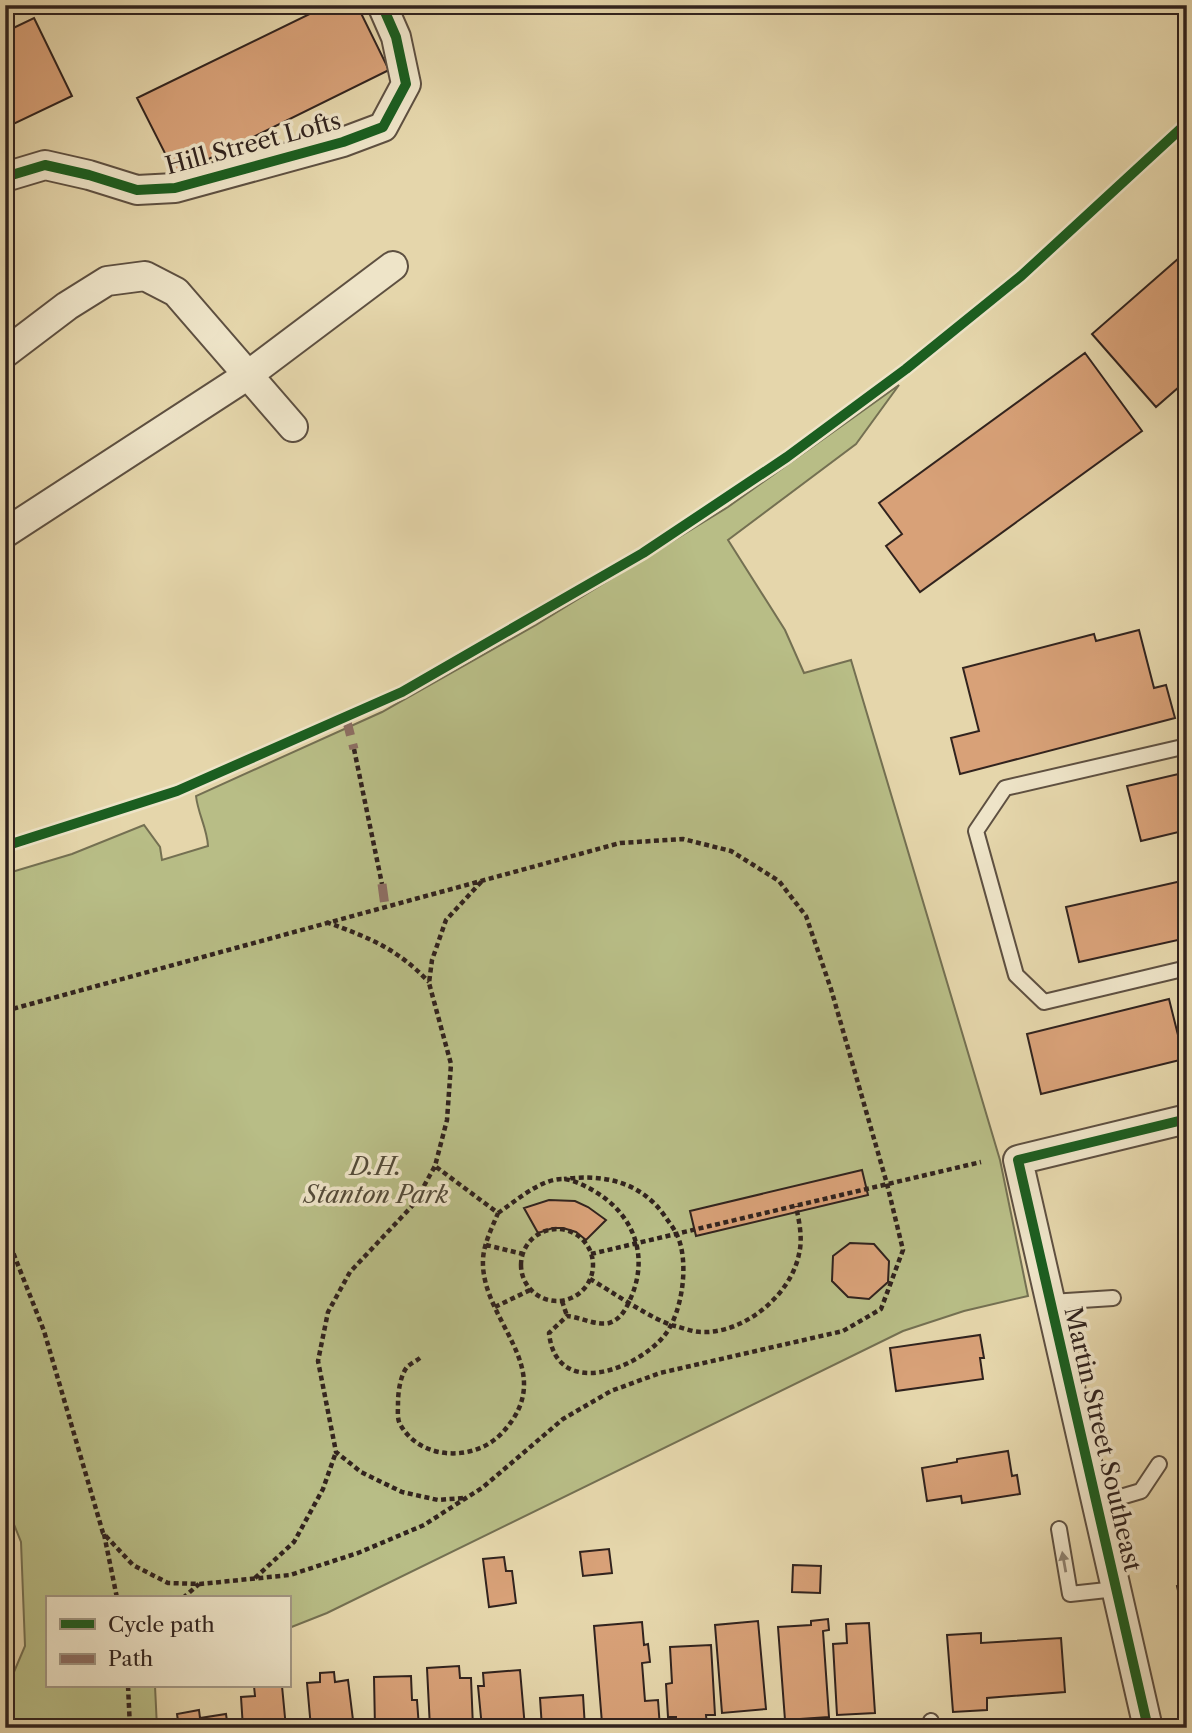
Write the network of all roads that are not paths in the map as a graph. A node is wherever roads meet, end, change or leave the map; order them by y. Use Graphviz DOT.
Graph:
graph roads {
  1 [pos="382,5"];
  2 [pos="5,177"];
  3 [pos="393,266"];
  4 [pos="5,353"];
  5 [pos="248,375"];
  6 [pos="293,427"];
  7 [pos="5,533"];
  8 [pos="1187,746"];
  9 [pos="1187,968"];
  10 [pos="1187,1119"];
  11 [pos="1114,1298"];
  12 [pos="1051,1302"];
  13 [pos="1159,1464"];
  14 [pos="1097,1504"];
  15 [pos="1059,1529"];
  16 [pos="1116,1588"];
  17 [pos="1148,1728"];
  1 -- 2 [label="street, Hill Street Lofts"];
  3 -- 5 [label="street"];
  4 -- 5 [label="street"];
  5 -- 6 [label="street"];
  5 -- 7 [label="street"];
  8 -- 9 [label="lane"];
  10 -- 12 [label="street, Martin Street Southeast"];
  11 -- 12 [label="lane"];
  12 -- 14 [label="street, Martin Street Southeast"];
  13 -- 14 [label="lane"];
  14 -- 16 [label="street, Martin Street Southeast"];
  16 -- 15 [label="lane, one-way"];
  16 -- 17 [label="street, Martin Street Southeast"];
}
